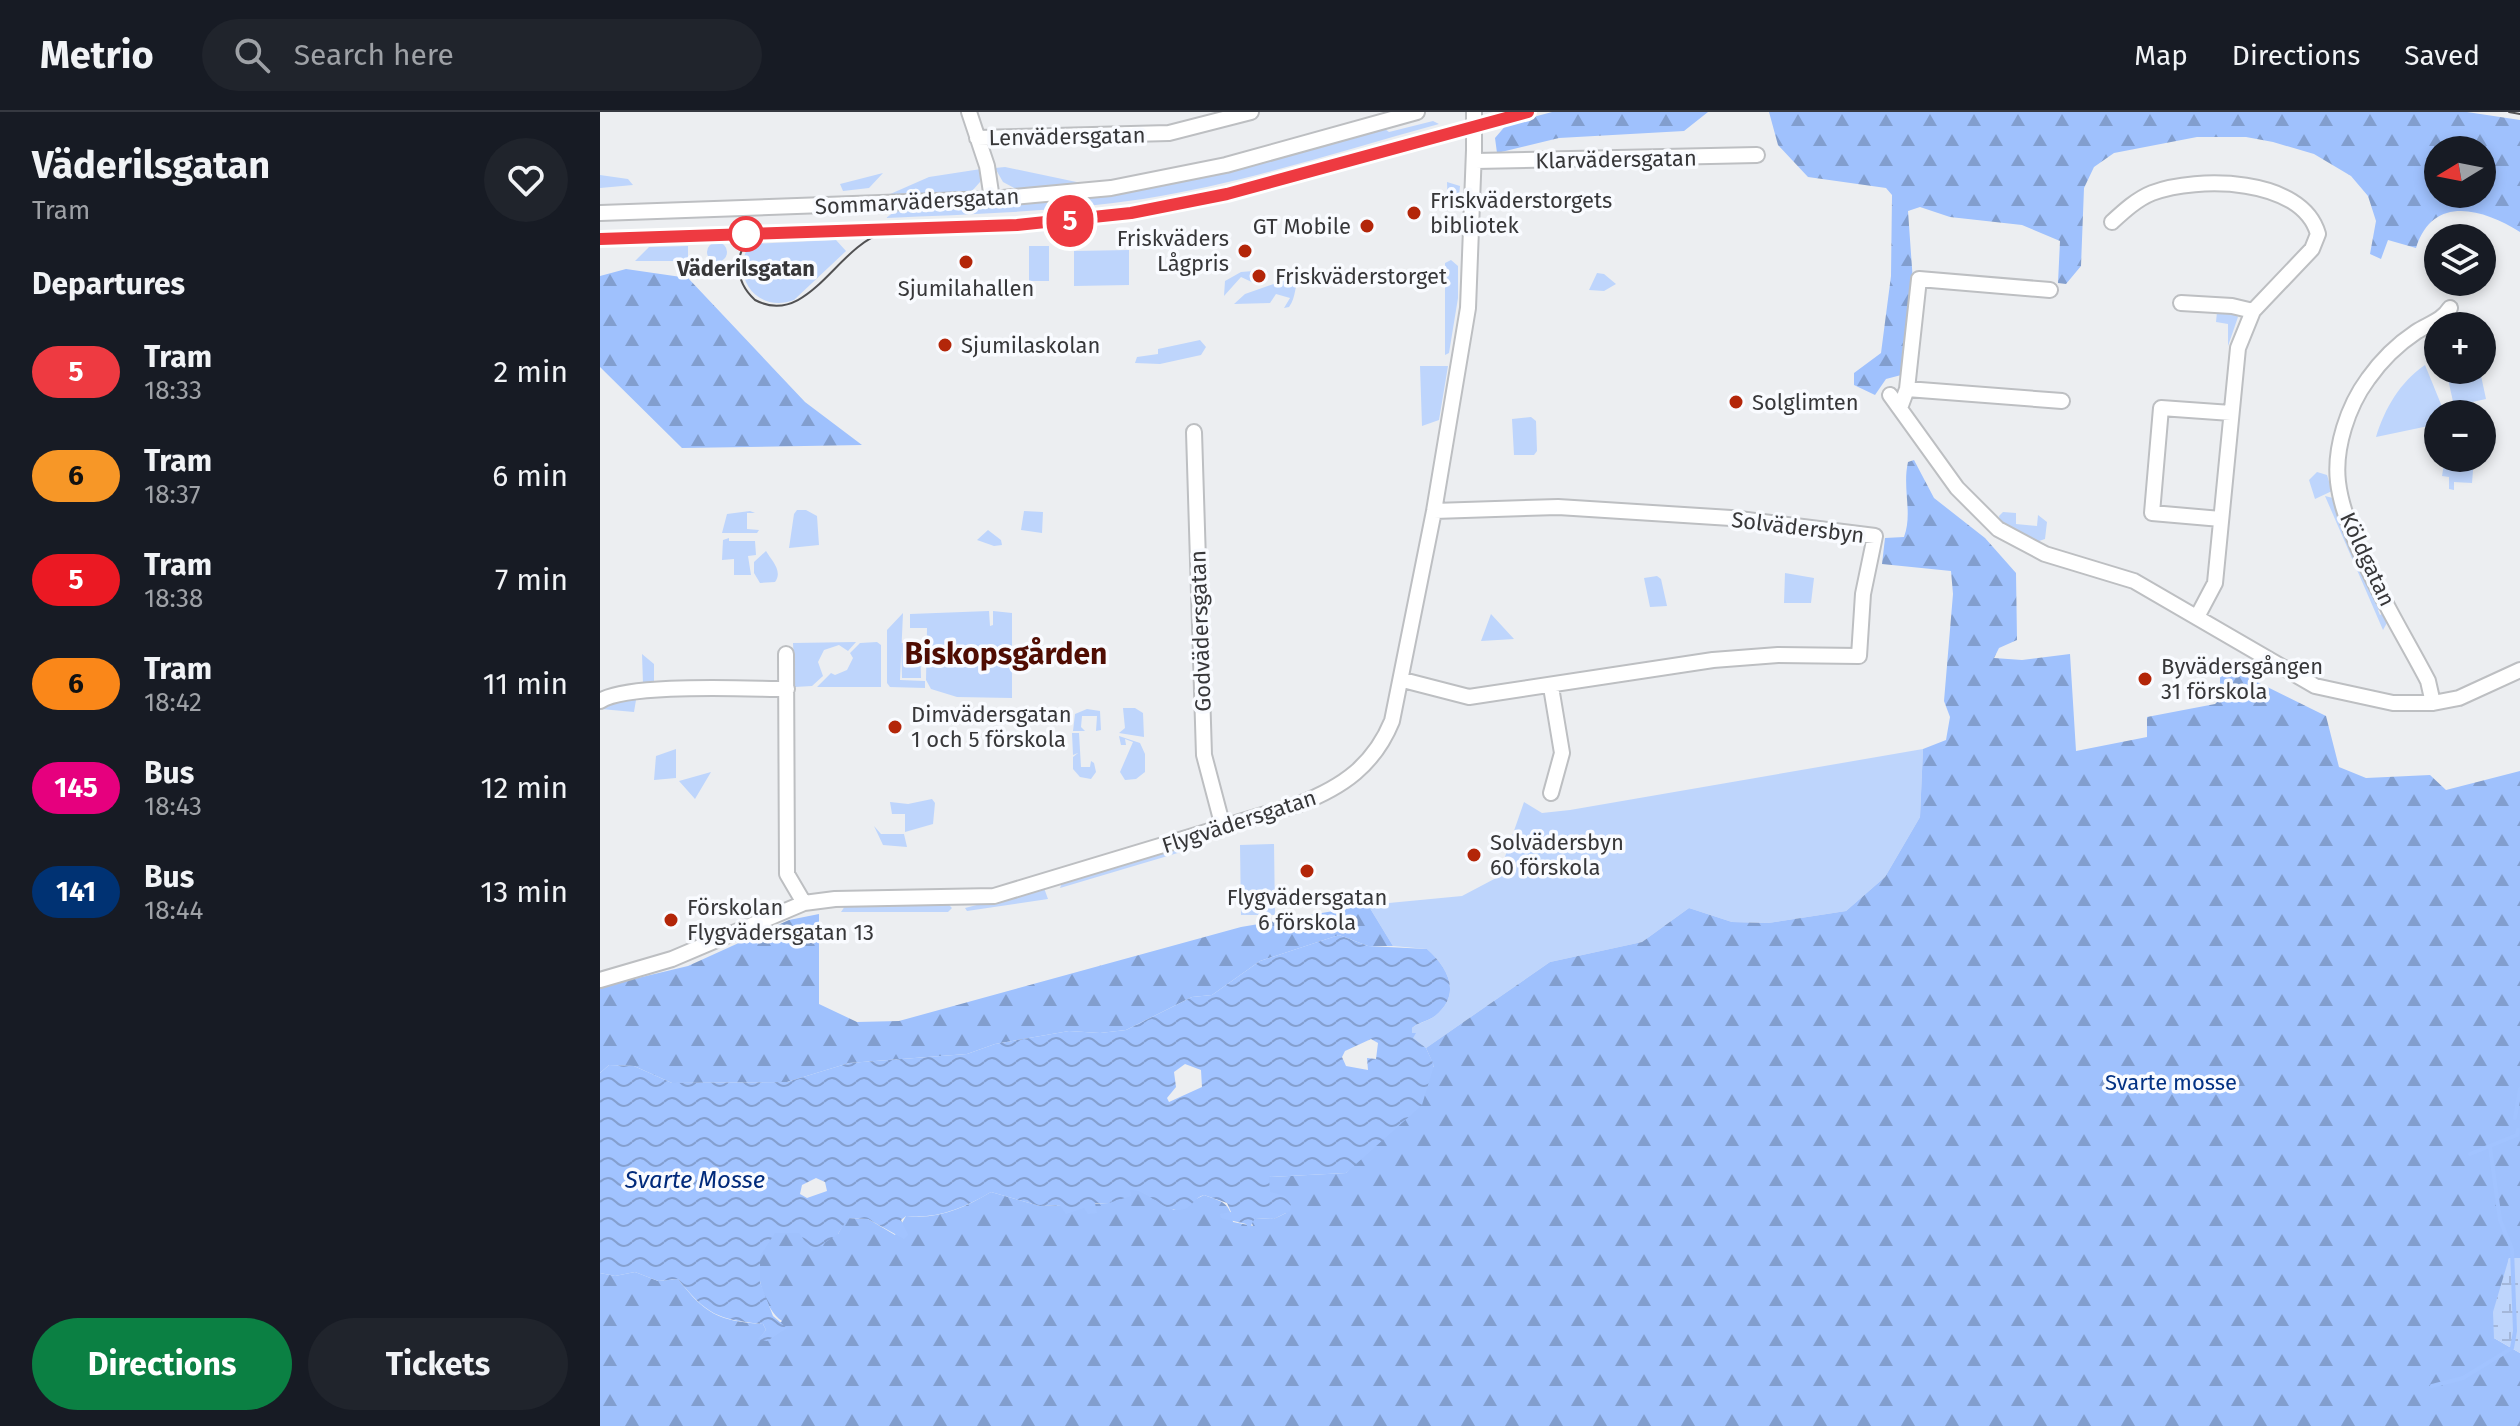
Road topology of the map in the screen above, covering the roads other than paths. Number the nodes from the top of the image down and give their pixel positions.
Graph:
1 (969, 112) edge
2 (1251, 112) edge
3 (1417, 112) edge
4 (1474, 112) edge
5 (977, 138) junction
6 (1757, 155) dead end
7 (1474, 156) junction
8 (992, 199) junction
9 (600, 213) edge
10 (2112, 222) dead end
11 (2050, 290) dead end
12 (2181, 303) dead end
13 (2450, 308) dead end
14 (2253, 311) junction
15 (1907, 389) junction
16 (1890, 395) dead end
17 (2062, 401) dead end
18 (1900, 408) junction
19 (2231, 413) junction
20 (1194, 432) dead end
21 (1434, 511) junction
22 (2221, 519) junction
23 (2197, 617) junction
24 (786, 654) dead end
25 (2520, 670) edge
26 (1403, 680) junction
27 (1551, 687) junction
28 (787, 689) junction
29 (600, 701) edge
30 (2433, 703) junction
31 (1551, 793) dead end
32 (1223, 827) junction
33 (804, 903) junction
34 (600, 980) edge

1 - 5 street
2 - 5 street, Lenvädersgatan
3 - 8 street, Sommarvädersgatan
4 - 7 street, Flygvädersgatan, bridge
5 - 8 street
6 - 7 street, Klarvädersgatan
7 - 21 street, Flygvädersgatan
8 - 9 street, Sommarvädersgatan
10 - 14 street
11 - 15 street
12 - 14 street
13 - 30 street, Köldgatan
14 - 19 street
15 - 17 street
15 - 18 street
16 - 18 street
18 - 23 street
19 - 22 street
19 - 22 street
20 - 32 street, Godvädersgatan
21 - 26 street, Flygvädersgatan
21 - 27 street, Solvädersbyn
22 - 23 street
23 - 30 street
24 - 28 street
25 - 30 street
26 - 27 street, Solvädersbyn
26 - 32 street, Flygvädersgatan
27 - 31 street
28 - 29 street
28 - 33 street
32 - 33 street, Flygvädersgatan
33 - 34 street, Flygvädersgatan

